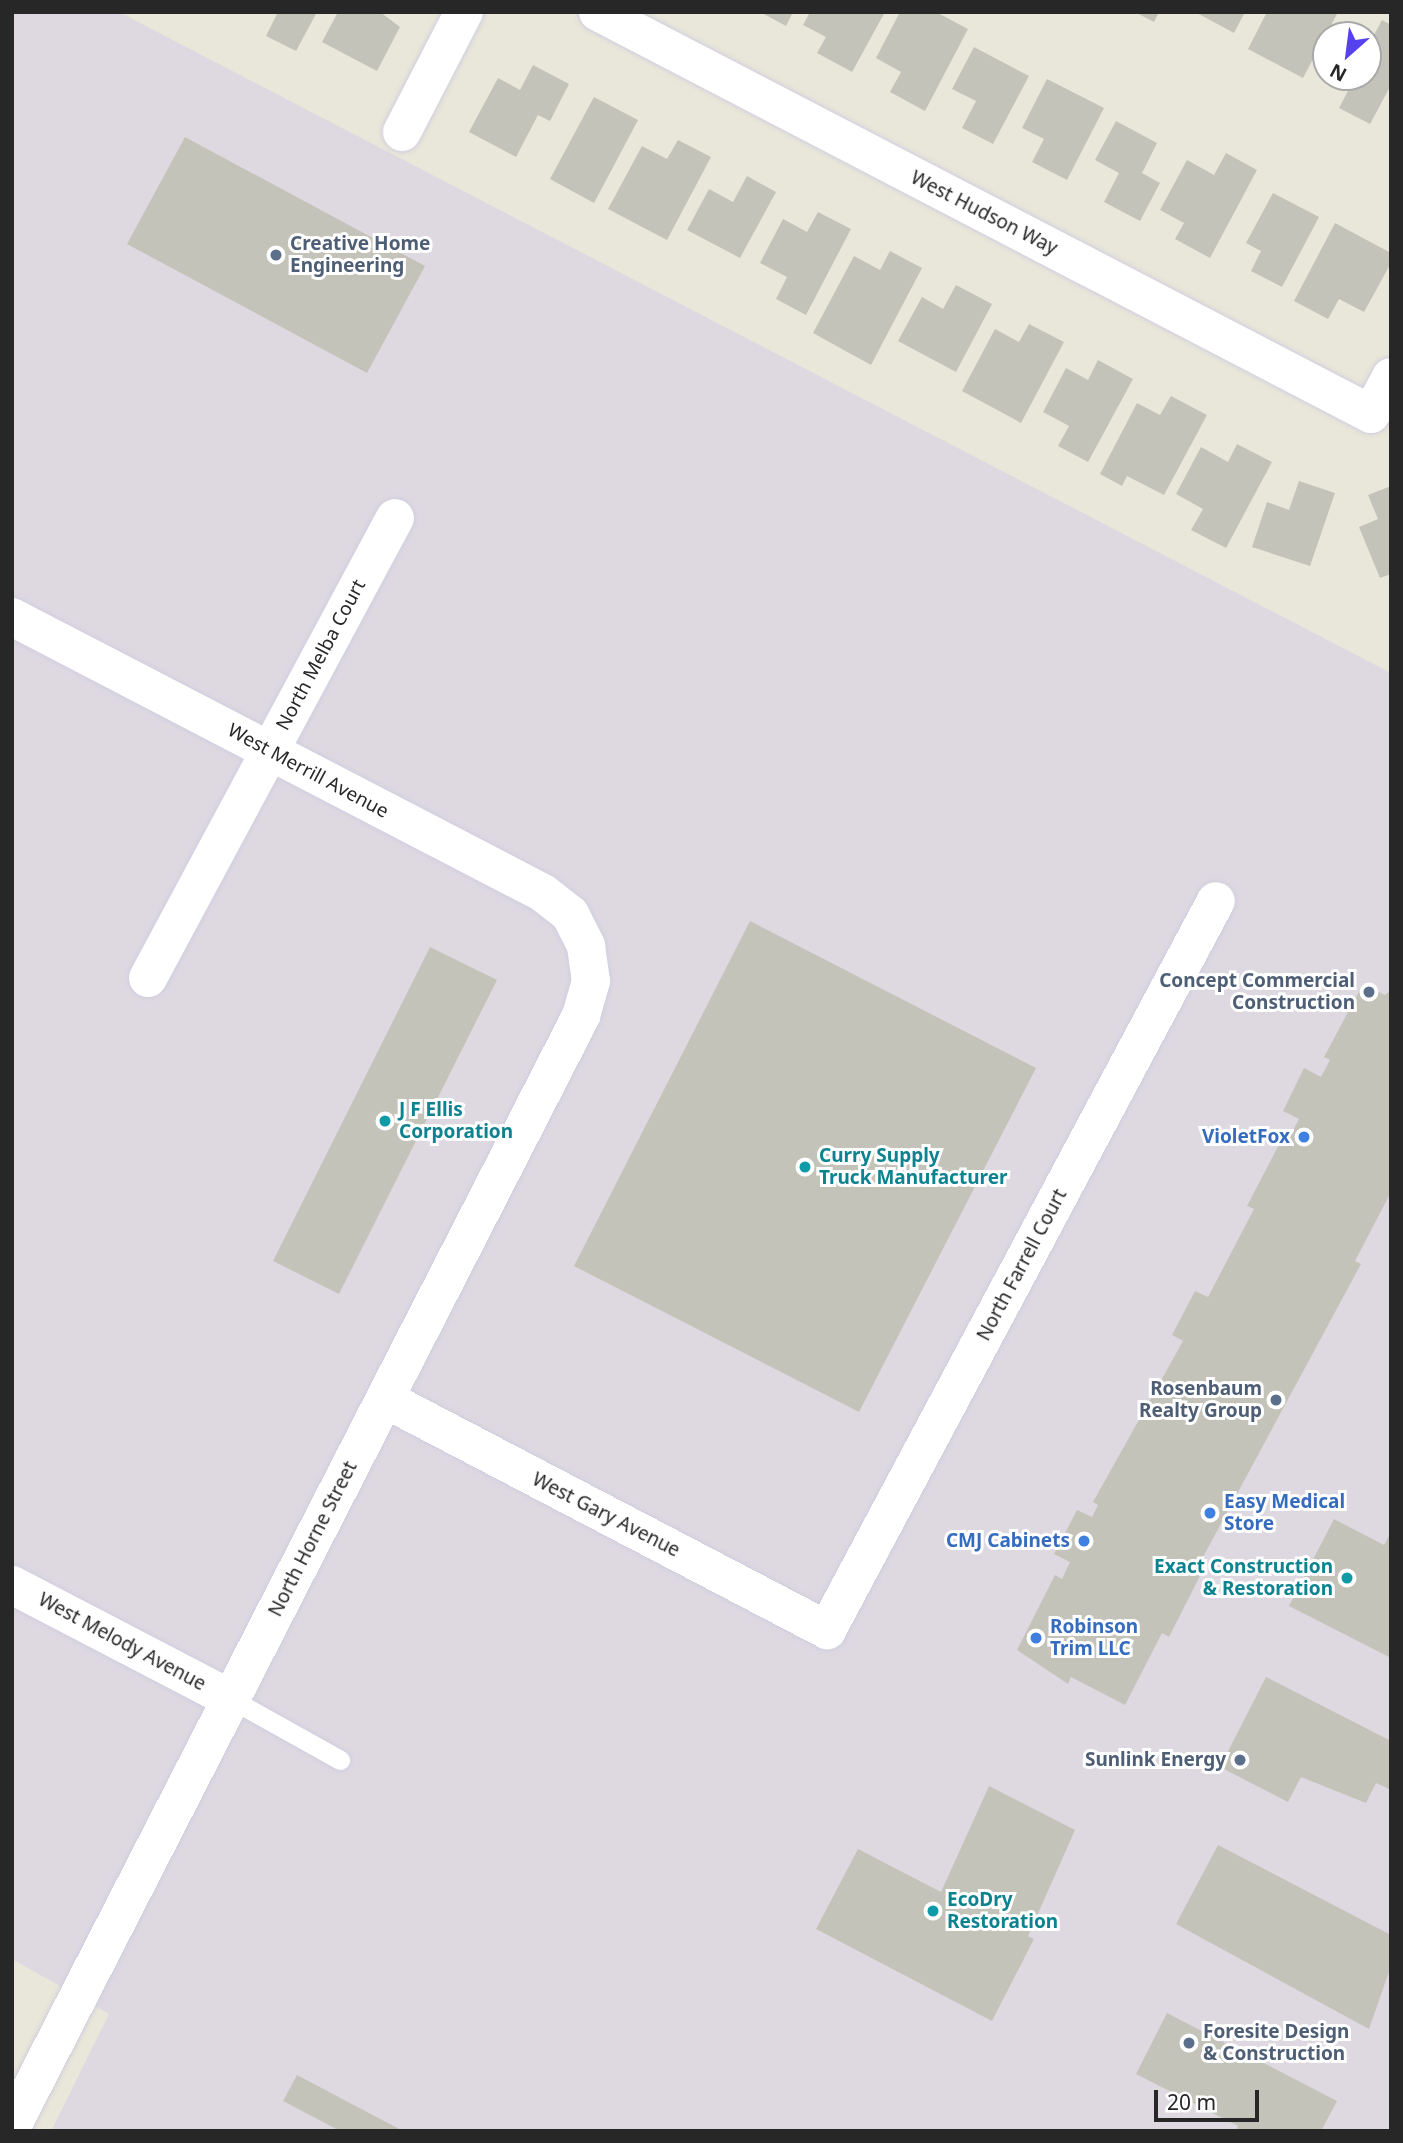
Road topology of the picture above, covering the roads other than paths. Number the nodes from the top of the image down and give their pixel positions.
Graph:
1 (464, 12) edge
2 (597, 12) edge
3 (402, 132) dead end
4 (1391, 376) edge
5 (395, 518) dead end
6 (12, 617) edge
7 (270, 751) junction
8 (1216, 901) dead end
9 (586, 946) joint
10 (148, 978) dead end
11 (385, 1399) junction
12 (12, 1585) edge
13 (827, 1630) joint
14 (231, 1699) junction
15 (340, 1760) dead end
16 (12, 2126) edge

1 - 3 street
2 - 4 street, West Hudson Way
5 - 7 street, North Melba Court
6 - 7 street, West Merrill Avenue
7 - 9 street, West Merrill Avenue
7 - 10 street, North Melba Court
8 - 13 street, North Farrell Court
9 - 11 street, North Horne Street
11 - 13 street, West Gary Avenue
11 - 14 street, North Horne Street
12 - 14 street, West Melody Avenue
14 - 15 lane
14 - 16 street, North Horne Street

